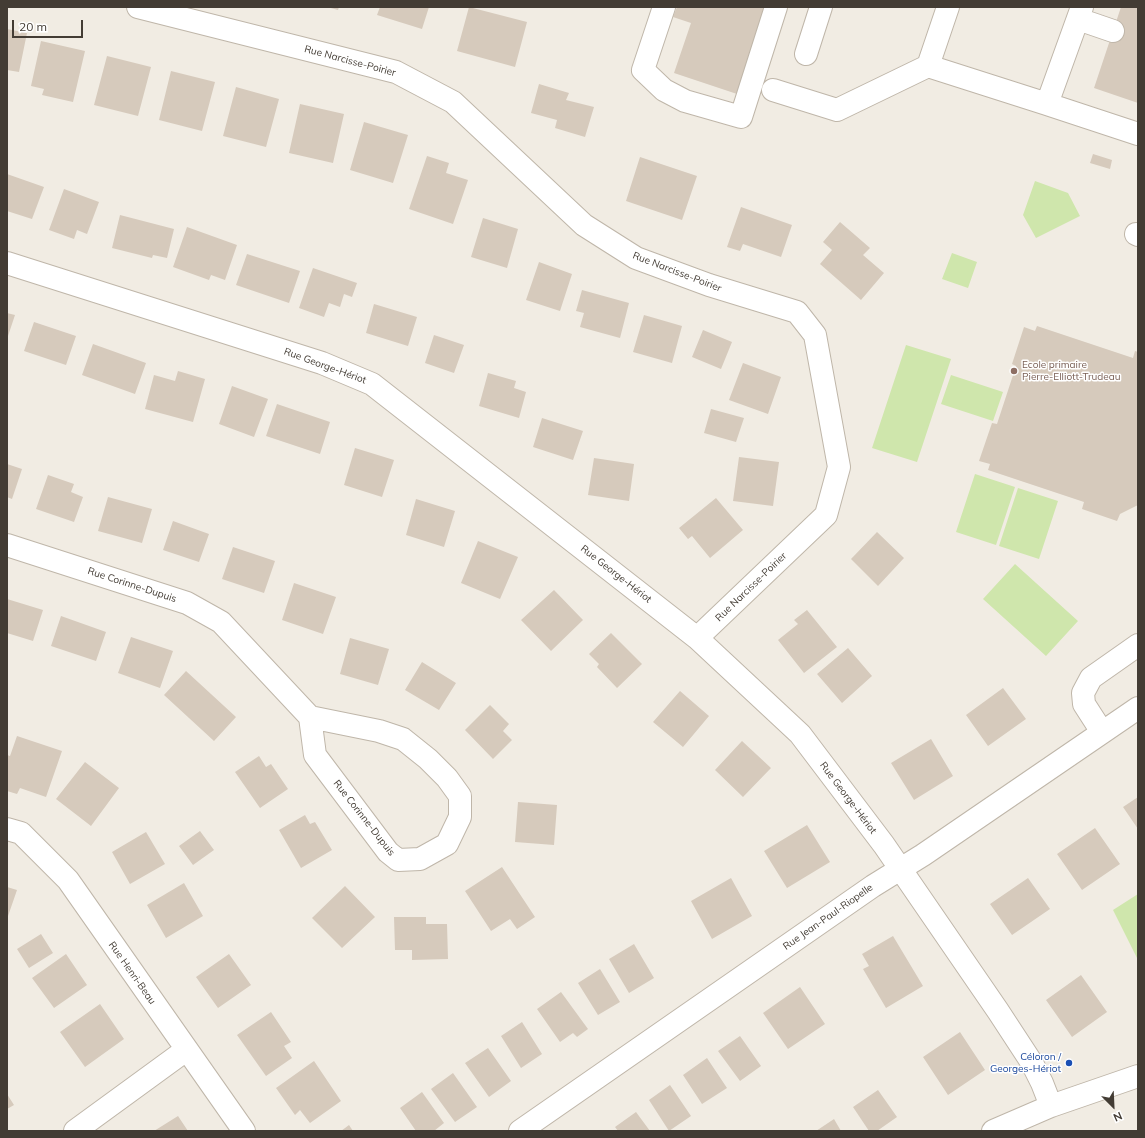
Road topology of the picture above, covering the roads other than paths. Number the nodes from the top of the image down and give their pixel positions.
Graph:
1 (138, 7) edge
2 (664, 7) edge
3 (776, 7) edge
4 (821, 7) edge
5 (948, 7) edge
6 (1080, 13) edge
7 (1113, 31) dead end
8 (806, 54) dead end
9 (928, 66) junction
10 (773, 90) dead end
11 (1047, 104) junction
12 (1138, 134) edge
13 (7, 263) edge
14 (7, 545) edge
15 (697, 638) junction
16 (1138, 645) edge
17 (1138, 708) edge
18 (310, 717) junction
19 (1102, 732) junction
20 (7, 829) edge
21 (901, 869) junction
22 (186, 1050) junction
23 (1138, 1076) edge
24 (1051, 1106) junction
25 (75, 1131) edge
26 (244, 1131) edge
27 (520, 1131) edge
28 (993, 1131) edge

1 - 15 street, Rue Narcisse-Poirier
2 - 3 street
4 - 8 street
5 - 9 street
6 - 7 street
6 - 11 street
9 - 10 street
9 - 11 street
11 - 12 street
13 - 15 street, Rue George-Hériot
14 - 18 street, Rue Corinne-Dupuis
15 - 21 street, Rue George-Hériot
16 - 19 street
17 - 19 street, Rue Jean-Paul-Riopelle
18 - 18 street, Rue Corinne-Dupuis
19 - 21 street, Rue Jean-Paul-Riopelle
20 - 22 street, Rue Henri-Beau
21 - 24 street, Rue George-Hériot
21 - 27 street, Rue Jean-Paul-Riopelle
22 - 25 street
22 - 26 street, Rue Henri-Beau
23 - 24 street
24 - 28 street

